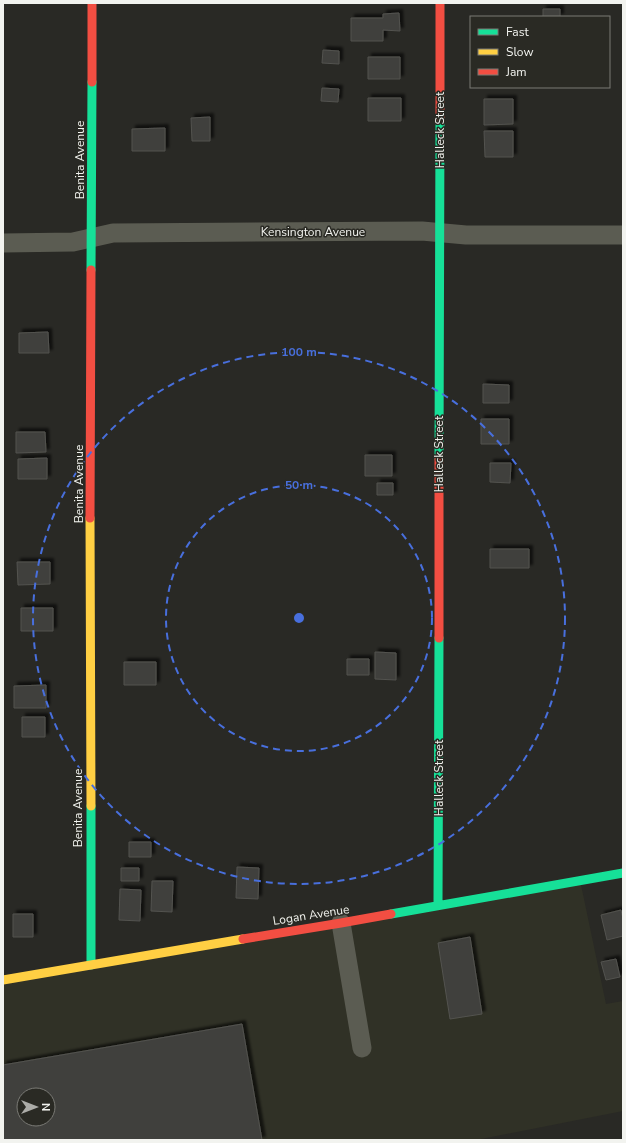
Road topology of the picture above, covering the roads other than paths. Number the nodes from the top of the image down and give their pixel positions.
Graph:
1 (92, 3) edge
2 (440, 3) edge
3 (440, 233) junction
4 (623, 235) edge
5 (92, 238) junction
6 (3, 243) edge
7 (623, 873) edge
8 (438, 905) junction
9 (341, 923) junction
10 (91, 965) junction
11 (3, 980) edge
12 (362, 1048) dead end

1 - 5 street, Benita Avenue
2 - 3 street, Halleck Street
3 - 4 street, Kensington Avenue
3 - 5 street, Kensington Avenue
3 - 8 street, Halleck Street
5 - 6 street, Kensington Avenue
5 - 10 street, Benita Avenue
7 - 8 street, Logan Avenue
8 - 9 street, Logan Avenue
9 - 10 street, Logan Avenue
9 - 12 street
10 - 11 street, Logan Avenue

